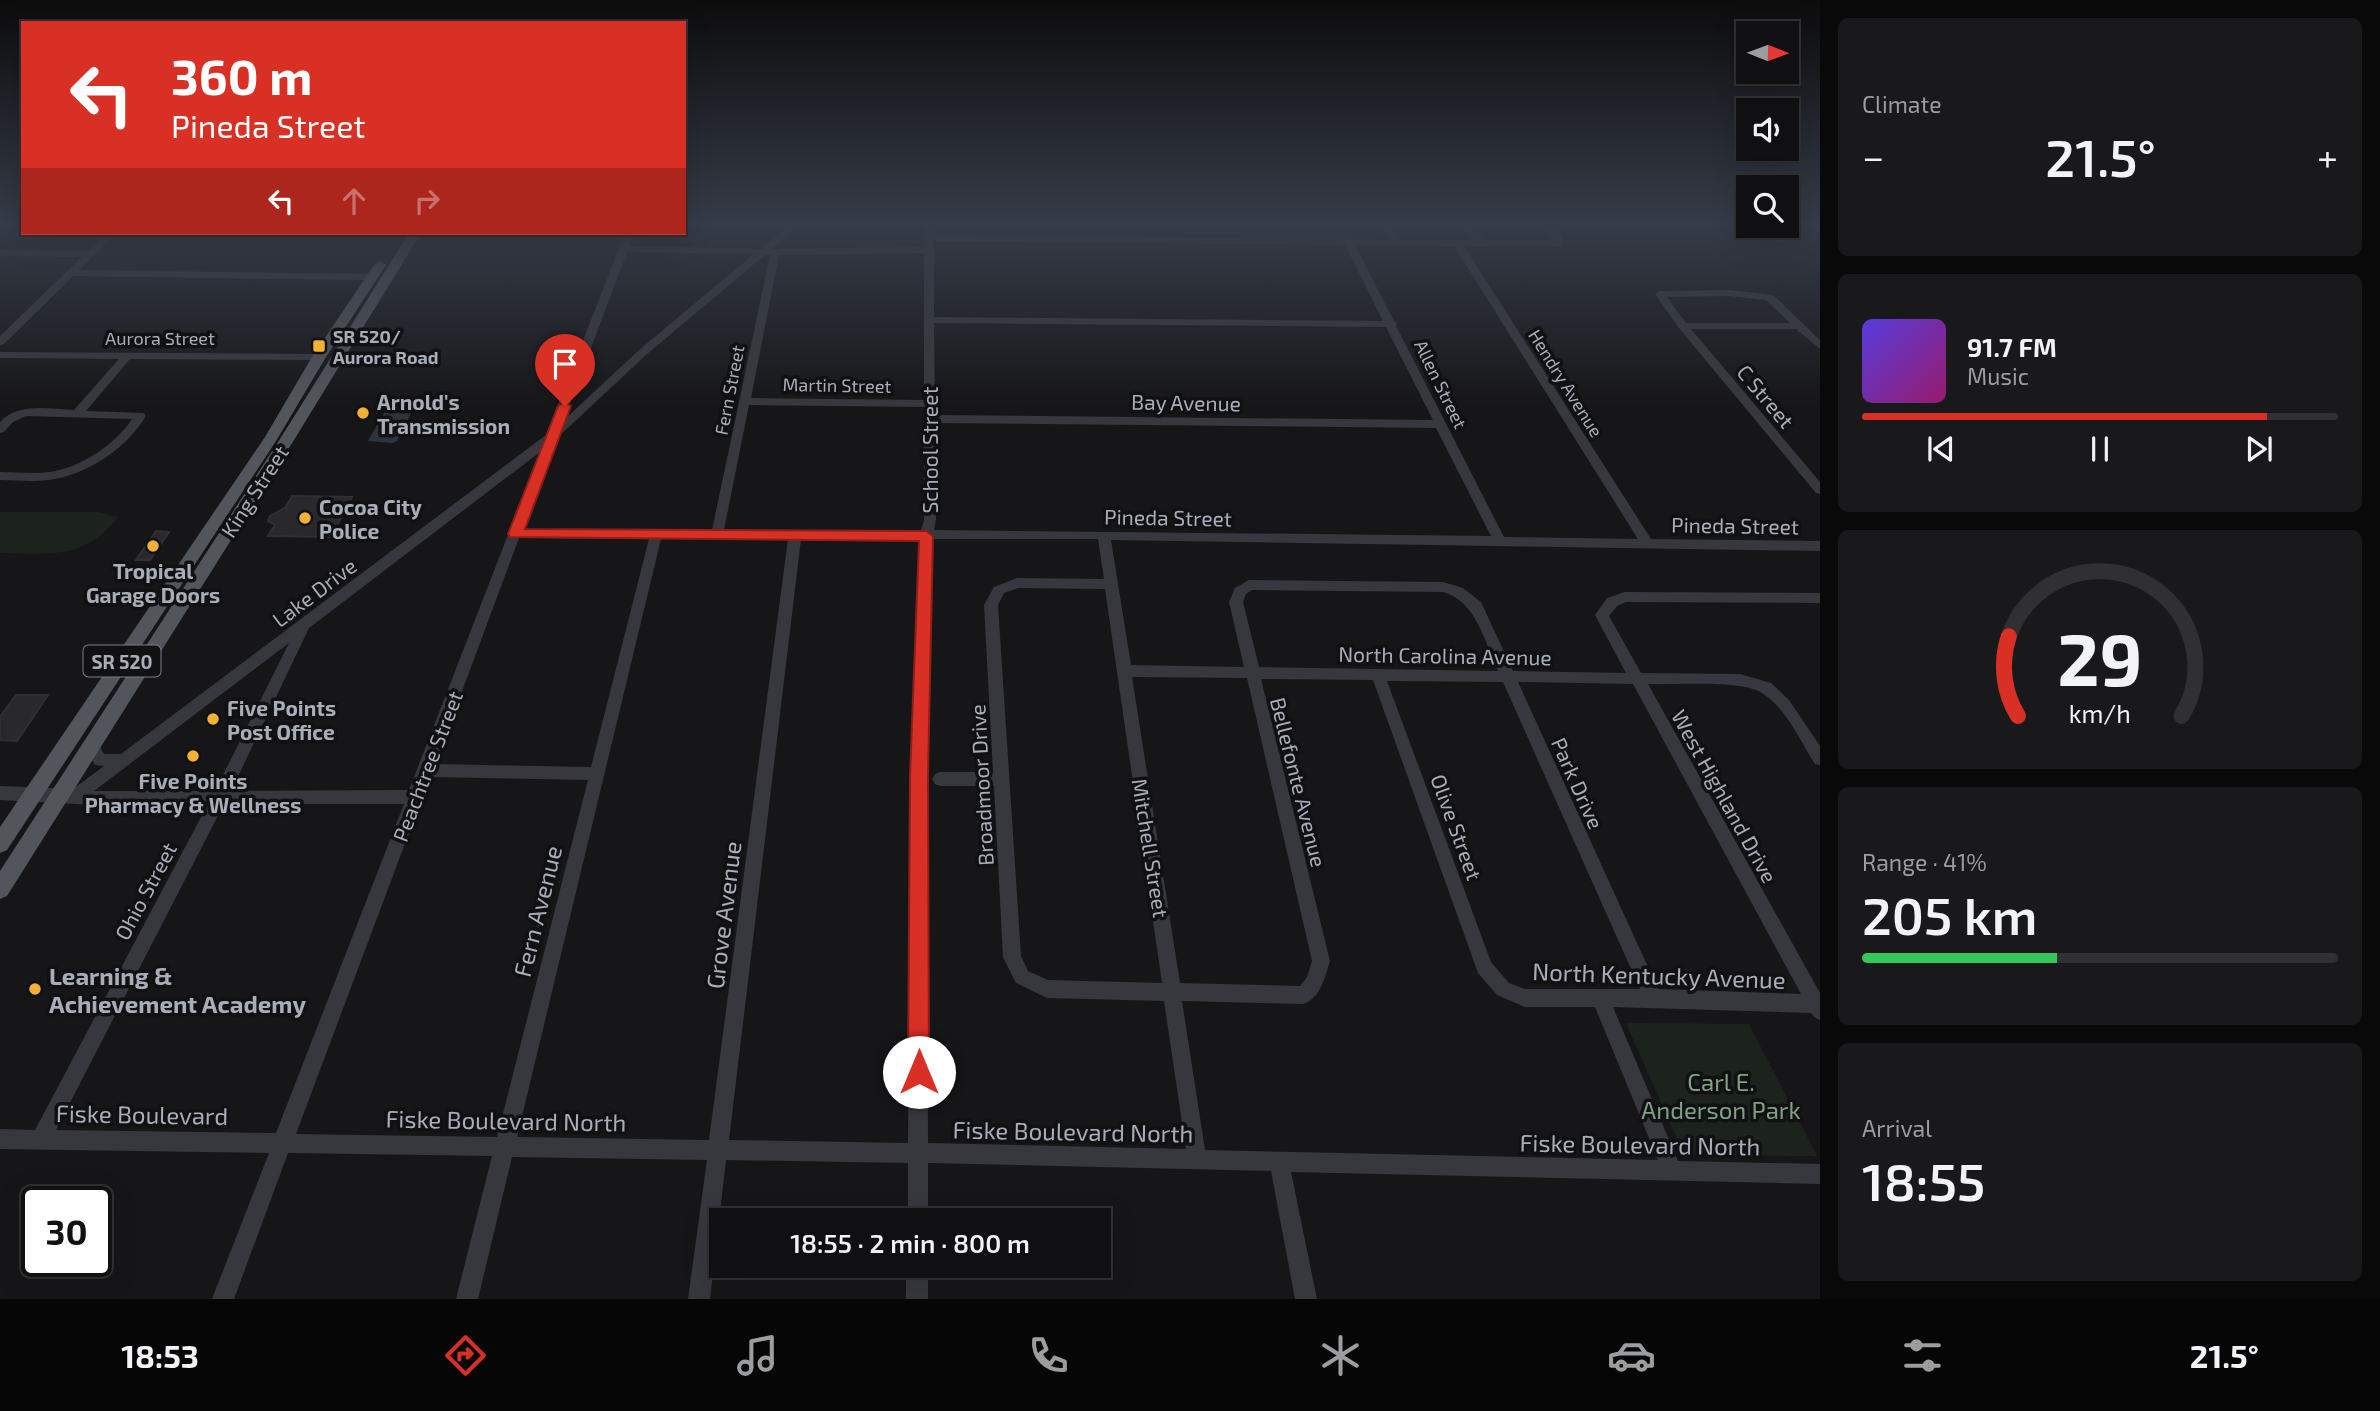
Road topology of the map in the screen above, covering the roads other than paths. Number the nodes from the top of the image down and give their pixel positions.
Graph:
1 (58, 286) edge
2 (372, 286) edge
3 (373, 286) edge
4 (609, 286) edge
5 (728, 286) edge
6 (762, 286) edge
7 (929, 286) edge
8 (1372, 286) edge
9 (1484, 286) edge
10 (929, 320) junction
11 (1392, 324) junction
12 (1683, 326) junction
13 (1801, 326) junction
14 (0, 342) edge
15 (1820, 346) edge
16 (0, 355) edge
17 (127, 356) junction
18 (319, 357) junction
19 (310, 399) junction
20 (745, 401) junction
21 (565, 406) junction
22 (582, 409) junction
23 (930, 411) junction
24 (78, 413) junction
25 (284, 416) junction
26 (1441, 424) junction
27 (0, 429) edge
28 (554, 436) junction
29 (269, 468) junction
30 (507, 472) junction
31 (539, 473) junction
32 (0, 475) edge
33 (1820, 490) edge
34 (516, 534) junction
35 (656, 535) junction
36 (717, 535) junction
37 (1104, 535) junction
38 (795, 536) junction
39 (926, 536) junction
40 (1500, 542) junction
41 (1647, 543) junction
42 (1820, 545) edge
43 (1111, 584) junction
44 (1458, 591) joint
45 (1820, 598) edge
46 (304, 626) junction
47 (1124, 671) junction
48 (1251, 674) junction
49 (1378, 676) junction
50 (1507, 676) junction
51 (1637, 680) junction
52 (92, 745) junction
53 (1820, 759) edge
54 (124, 760) junction
55 (425, 770) junction
56 (596, 774) junction
57 (940, 779) dead end
58 (1002, 779) junction
59 (0, 793) edge
60 (33, 794) junction
61 (69, 795) junction
62 (221, 795) junction
63 (140, 797) junction
64 (416, 797) junction
65 (0, 844) edge
66 (0, 889) edge
67 (1503, 989) joint
68 (1173, 994) junction
69 (1653, 998) junction
70 (1600, 999) junction
71 (1818, 1008) edge
72 (41, 1138) junction
73 (0, 1139) edge
74 (284, 1144) junction
75 (504, 1146) junction
76 (718, 1150) junction
77 (919, 1153) junction
78 (1197, 1160) junction
79 (1279, 1162) junction
80 (1672, 1171) junction
81 (1820, 1174) edge
82 (918, 1208) edge
83 (917, 1278) edge
84 (223, 1299) edge
85 (467, 1299) edge
86 (699, 1299) edge
87 (917, 1299) edge
88 (1306, 1299) edge

1 - 14 street
2 - 18 main road, King Street / SR 520
3 - 19 main road, King Street / SR 520
4 - 21 street, Peachtree Street
5 - 22 street, Lake Drive
6 - 20 street, Fern Street
7 - 10 street, School Street
8 - 11 street, Allen Street
9 - 41 street, Hendry Avenue
10 - 11 street
10 - 23 street, School Street
11 - 26 street, Allen Street
12 - 13 street
12 - 13 street, C Street
12 - 33 street, C Street
13 - 15 street
16 - 17 street, Aurora Street
17 - 18 street, Aurora Street
17 - 24 street
18 - 19 main road
18 - 25 main road, King Street / SR 520
19 - 29 main road, King Street / SR 520
20 - 23 street, Martin Street
20 - 36 street, Fern Street
21 - 22 street
21 - 28 street, Peachtree Street
22 - 28 street, Lake Drive
23 - 26 street, Bay Avenue
23 - 39 street, School Street
24 - 27 street
24 - 32 street
25 - 29 main road
25 - 60 main road, King Street / SR 520
26 - 40 street, Allen Street
28 - 30 street, Lake Drive
28 - 31 street, Peachtree Street
29 - 52 main road, King Street / SR 520
30 - 31 street
30 - 46 street, Lake Drive
31 - 34 street, Peachtree Street
34 - 35 street, Pineda Street
34 - 55 street, Peachtree Street
35 - 36 street, Pineda Street
35 - 56 street, Fern Avenue
36 - 38 street, Pineda Street
37 - 39 street, Pineda Street
37 - 40 street, Pineda Street
37 - 43 street, Mitchell Street
38 - 39 street, Pineda Street
38 - 76 street, Grove Avenue
39 - 77 street, School Street
40 - 41 street, Pineda Street
41 - 42 street, Pineda Street
43 - 47 street, Mitchell Street
43 - 58 street, Broadmoor Drive
44 - 48 street, Bellefonte Avenue
44 - 50 street, Park Drive
45 - 51 street, West Highland Drive
46 - 54 street, Lake Drive
46 - 62 street, Ohio Street
47 - 48 street, North Carolina Avenue
47 - 68 street, Mitchell Street
48 - 49 street, North Carolina Avenue
48 - 68 street, Bellefonte Avenue
49 - 50 street, North Carolina Avenue
49 - 67 street, Olive Street
50 - 51 street, North Carolina Avenue
50 - 69 street, Park Drive
51 - 53 street, North Carolina Avenue
51 - 71 street, West Highland Drive
52 - 54 street
52 - 61 main road, King Street / SR 520
54 - 61 street, Lake Drive
54 - 63 street
55 - 56 street
55 - 64 street, Peachtree Street
56 - 75 street, Fern Avenue
57 - 58 street
58 - 68 street, Broadmoor Drive
59 - 60 street
60 - 61 street
60 - 65 main road, King Street / SR 520
61 - 63 street
61 - 66 main road, King Street / SR 520
62 - 63 street
62 - 64 street
62 - 72 street, Ohio Street
64 - 74 street, Peachtree Street
67 - 70 street, North Kentucky Avenue
68 - 78 street, Mitchell Street
69 - 70 street, North Kentucky Avenue
69 - 71 street, North Kentucky Avenue
70 - 80 street
72 - 73 street, Fiske Boulevard
72 - 74 street, Fiske Boulevard
74 - 75 street, Fiske Boulevard North
74 - 84 street, Peachtree Street
75 - 76 street, Fiske Boulevard North
75 - 85 street, Fern Avenue
76 - 77 street, Fiske Boulevard North
76 - 86 street, Grove Avenue
77 - 78 street, Fiske Boulevard North
77 - 82 street, School Street
78 - 79 street, Fiske Boulevard North
79 - 80 street, Fiske Boulevard North
79 - 88 street
80 - 81 street, Fiske Boulevard North
83 - 87 street

